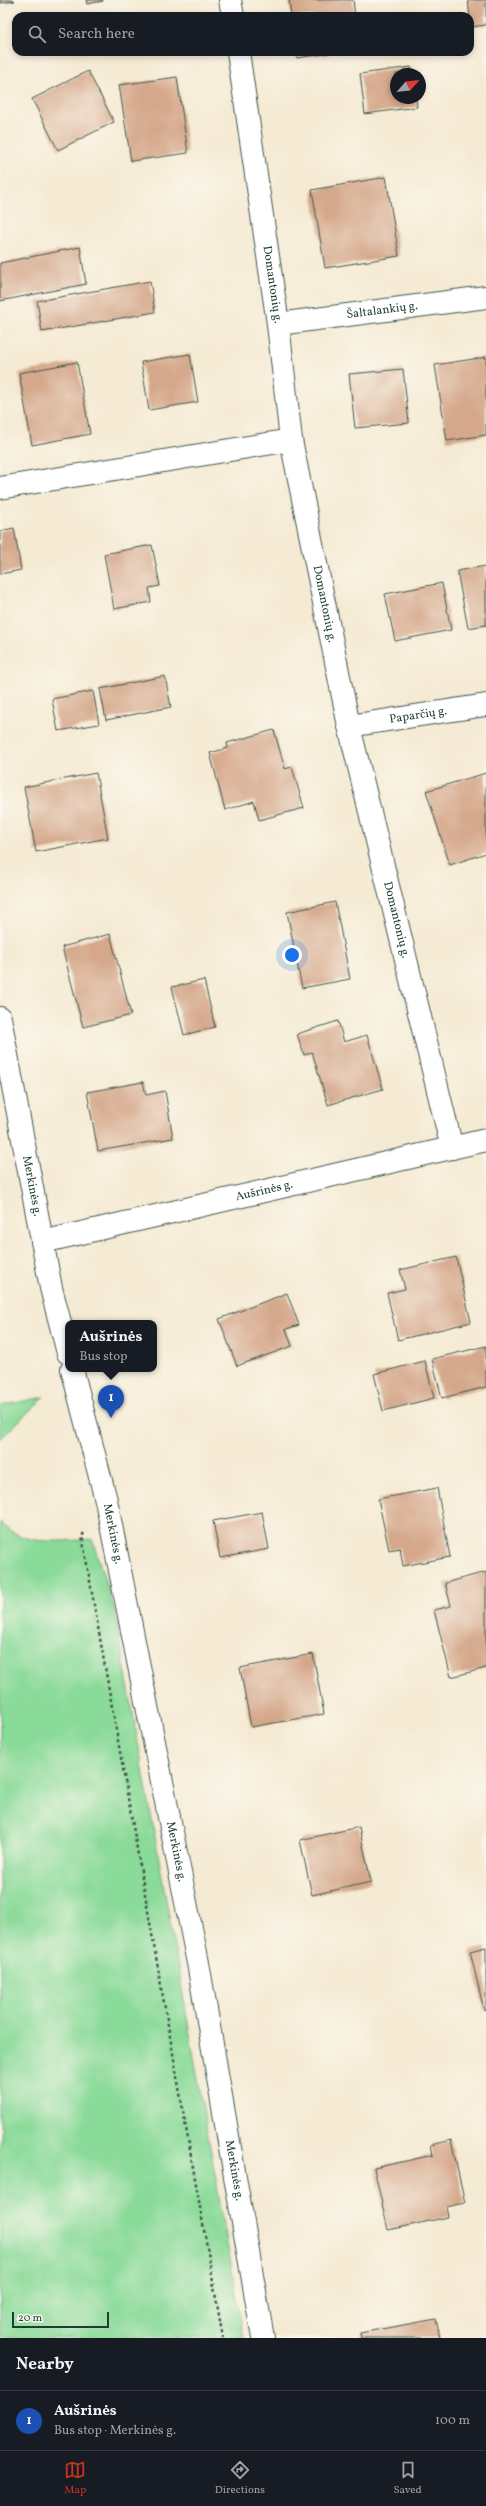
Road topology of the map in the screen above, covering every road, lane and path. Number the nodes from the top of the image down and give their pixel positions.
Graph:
1 (230, 0) edge
2 (232, 12) edge
3 (239, 56) edge
4 (486, 297) edge
5 (278, 324) junction
6 (291, 440) junction
7 (0, 488) edge
8 (486, 705) edge
9 (350, 726) junction
10 (0, 1018) edge
11 (486, 1140) edge
12 (452, 1148) junction
13 (42, 1242) junction
14 (65, 1342) edge
15 (73, 1372) edge
16 (106, 1500) junction
17 (223, 2338) edge
18 (263, 2338) edge

1 - 2 street
3 - 5 street, Domantonių g.
4 - 5 street, Šaltalankių g.
5 - 6 street, Domantonių g.
6 - 7 street
6 - 9 street, Domantonių g.
8 - 9 street, Paparčių g.
9 - 12 street, Domantonių g.
10 - 13 street, Merkinės g.
11 - 12 street, Aušrinės g.
12 - 13 street, Aušrinės g.
13 - 14 street, Merkinės g.
15 - 16 street, Merkinės g.
16 - 17 path
16 - 18 street, Merkinės g.

